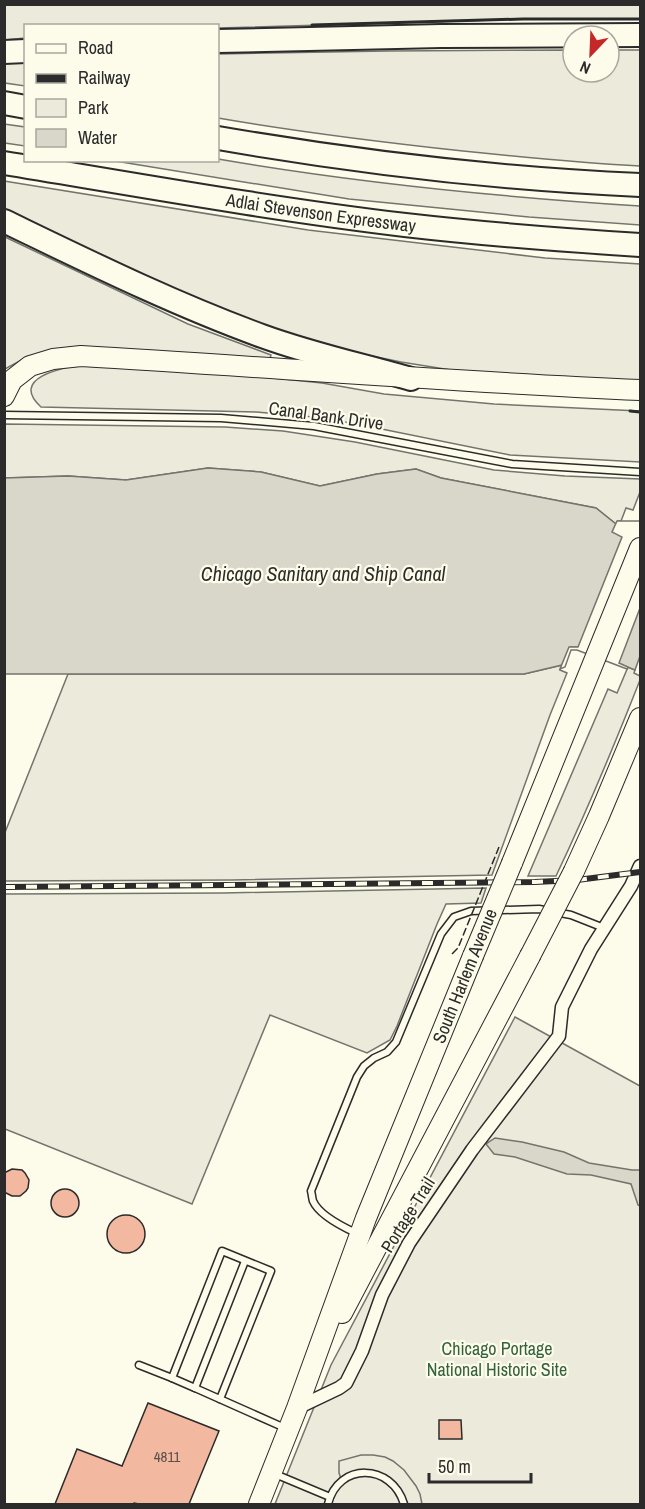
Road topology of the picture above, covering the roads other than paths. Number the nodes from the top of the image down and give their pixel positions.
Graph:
1 (640, 34) edge
2 (219, 41) edge
3 (24, 51) edge
4 (4, 52) edge
5 (4, 104) edge
6 (24, 107) edge
7 (219, 138) edge
8 (4, 163) edge
9 (640, 185) edge
10 (4, 221) edge
11 (640, 245) edge
12 (411, 379) junction
13 (640, 390) edge
14 (4, 396) edge
15 (4, 415) edge
16 (640, 472) edge
17 (640, 548) edge
18 (640, 718) edge
19 (640, 866) edge
20 (637, 880) edge
21 (604, 929) junction
22 (359, 1235) junction
23 (245, 1261) junction
24 (140, 1365) dead end
25 (172, 1378) junction
26 (195, 1388) junction
27 (220, 1399) junction
28 (297, 1408) junction
29 (289, 1430) junction
30 (272, 1473) junction
31 (330, 1497) junction
32 (259, 1504) edge
33 (328, 1504) edge
34 (404, 1504) edge

1 - 2 highway
3 - 4 highway
5 - 6 highway
7 - 9 highway
8 - 11 highway, Adlai Stevenson Expressway
10 - 12 highway
12 - 13 main road
12 - 14 main road
15 - 16 lane, Canal Bank Drive
17 - 22 main road, South Harlem Avenue, bridge
18 - 28 main road, South Harlem Avenue, bridge
19 - 20 street
20 - 21 street
21 - 22 lane
21 - 28 street, Portage Trail
22 - 28 main road, South Harlem Avenue
23 - 25 lane
23 - 26 lane
23 - 27 lane
24 - 25 lane
25 - 26 lane
26 - 27 lane
27 - 29 lane
28 - 29 main road, South Harlem Avenue
29 - 30 main road, South Harlem Avenue
30 - 31 lane
30 - 32 main road, South Harlem Avenue
31 - 33 lane
31 - 34 lane

